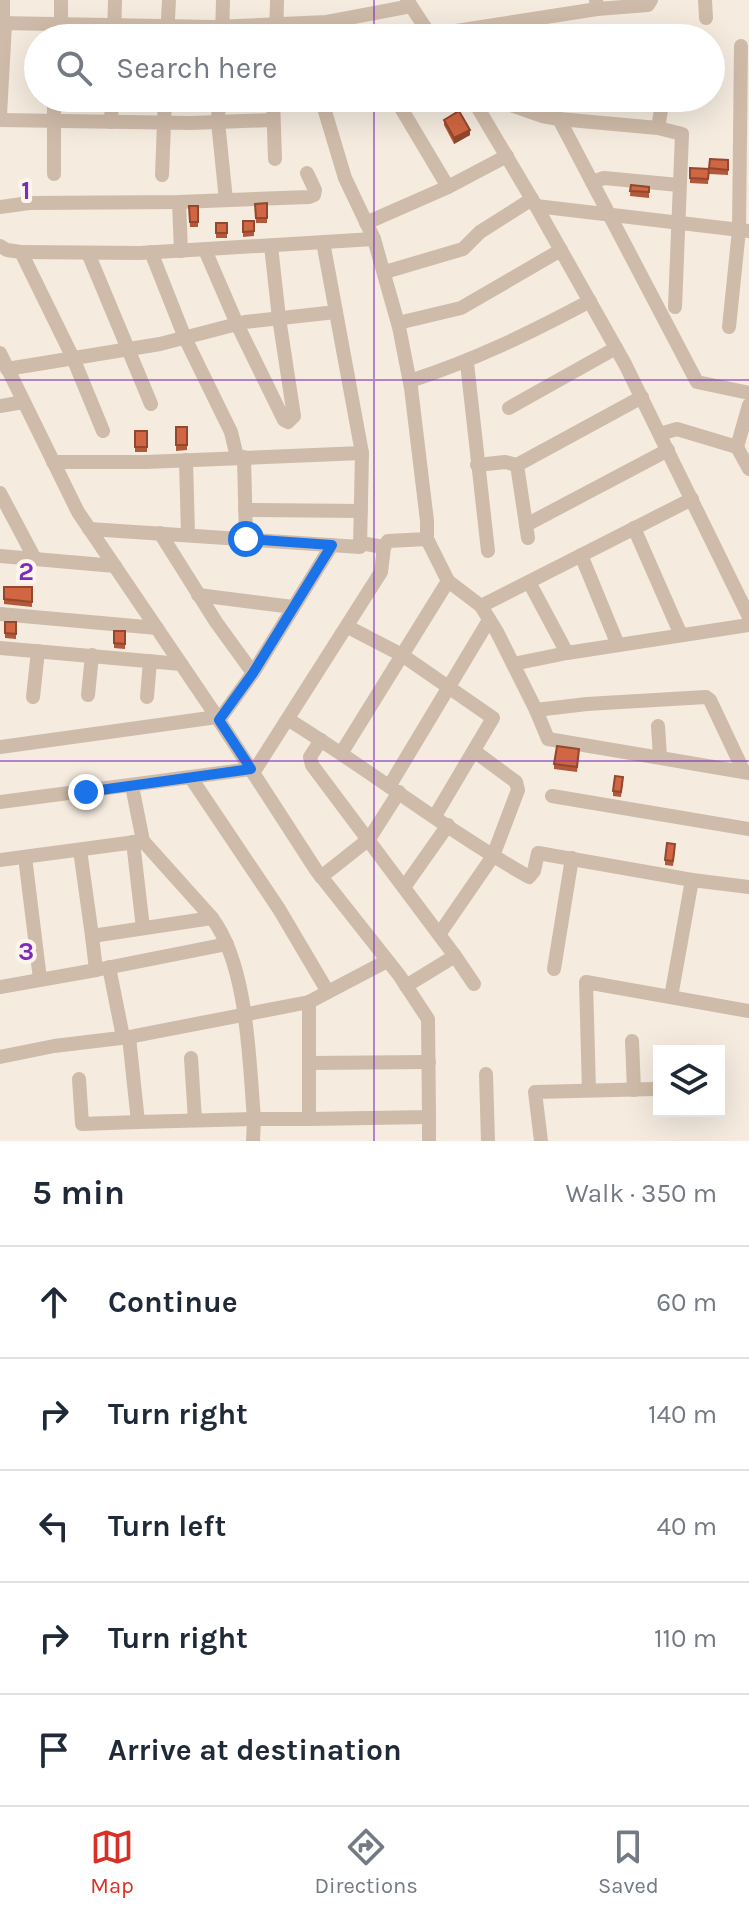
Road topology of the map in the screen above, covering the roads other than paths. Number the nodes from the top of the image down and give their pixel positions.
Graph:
1 (3, 0) edge
2 (61, 0) edge
3 (115, 0) edge
4 (169, 0) edge
5 (223, 0) edge
6 (277, 0) edge
7 (651, 0) edge
8 (705, 0) edge
9 (409, 3) edge
10 (596, 4) edge
11 (706, 18) dead end
12 (332, 21) joint
13 (510, 23) joint
14 (3, 24) edge
15 (58, 24) edge
16 (114, 24) edge
17 (168, 24) edge
18 (222, 24) edge
19 (276, 24) edge
20 (315, 24) edge
21 (423, 24) edge
22 (502, 24) edge
23 (24, 26) edge
24 (741, 46) dead end
25 (54, 112) edge
26 (111, 112) edge
27 (164, 112) edge
28 (218, 112) edge
29 (272, 112) edge
30 (325, 112) edge
31 (403, 112) edge
32 (480, 112) edge
33 (531, 112) edge
34 (554, 112) edge
35 (661, 112) edge
36 (0, 118) edge
37 (559, 119) junction
38 (272, 120) junction
39 (54, 122) junction
40 (111, 122) junction
41 (218, 122) junction
42 (164, 123) junction
43 (658, 128) junction
44 (507, 156) junction
45 (275, 159) dead end
46 (307, 173) dead end
47 (54, 174) dead end
48 (162, 175) dead end
49 (592, 182) junction
50 (679, 185) junction
51 (448, 187) junction
52 (226, 200) junction
53 (179, 202) junction
54 (534, 202) junction
55 (0, 207) edge
56 (609, 215) junction
57 (366, 223) junction
58 (679, 224) junction
59 (744, 230) edge
60 (374, 239) junction
61 (323, 242) junction
62 (0, 246) edge
63 (271, 246) junction
64 (205, 250) junction
65 (561, 250) junction
66 (181, 251) junction
67 (21, 252) junction
68 (151, 252) junction
69 (88, 253) junction
70 (385, 272) junction
71 (590, 301) junction
72 (675, 307) dead end
73 (336, 312) junction
74 (279, 318) junction
75 (398, 323) junction
76 (237, 324) junction
77 (729, 327) dead end
78 (185, 338) junction
79 (616, 348) junction
80 (128, 349) junction
81 (0, 353) edge
82 (73, 358) junction
83 (467, 363) junction
84 (7, 369) junction
85 (410, 381) junction
86 (749, 393) edge
87 (642, 397) junction
88 (23, 402) junction
89 (151, 404) dead end
90 (749, 405) edge
91 (0, 406) edge
92 (509, 408) dead end
93 (103, 431) dead end
94 (660, 434) junction
95 (743, 449) edge
96 (668, 450) junction
97 (362, 453) junction
98 (240, 457) junction
99 (186, 460) junction
100 (53, 462) junction
101 (477, 465) junction
102 (517, 465) junction
103 (749, 469) edge
104 (0, 493) edge
105 (692, 499) junction
106 (245, 510) junction
107 (361, 511) junction
108 (634, 528) junction
109 (89, 529) junction
110 (160, 533) junction
111 (188, 535) junction
112 (246, 539) junction
113 (427, 539) junction
114 (360, 543) junction
115 (332, 545) junction
116 (384, 547) junction
117 (488, 551) dead end
118 (581, 555) junction
119 (0, 556) edge
120 (35, 559) junction
121 (115, 566) junction
122 (448, 581) junction
123 (529, 582) junction
124 (198, 595) junction
125 (481, 606) junction
126 (293, 607) junction
127 (0, 614) edge
128 (749, 617) edge
129 (489, 620) junction
130 (749, 625) edge
131 (348, 627) junction
132 (157, 628) junction
133 (681, 635) junction
134 (618, 645) junction
135 (0, 648) edge
136 (38, 651) junction
137 (567, 653) junction
138 (92, 655) junction
139 (402, 655) junction
140 (150, 661) junction
141 (181, 664) junction
142 (513, 664) junction
143 (253, 673) junction
144 (450, 686) junction
145 (88, 695) dead end
146 (33, 697) dead end
147 (147, 697) dead end
148 (536, 710) junction
149 (218, 719) junction
150 (289, 720) junction
151 (658, 726) dead end
152 (321, 740) junction
153 (0, 747) edge
154 (474, 751) junction
155 (342, 752) junction
156 (660, 757) junction
157 (252, 771) junction
158 (746, 772) edge
159 (191, 778) junction
160 (132, 786) junction
161 (394, 789) junction
162 (552, 796) dead end
163 (0, 802) edge
164 (435, 816) junction
165 (448, 825) junction
166 (749, 829) edge
167 (369, 839) junction
168 (138, 842) junction
169 (80, 850) junction
170 (493, 856) junction
171 (25, 857) junction
172 (572, 858) junction
173 (0, 860) edge
174 (321, 877) junction
175 (692, 880) junction
176 (405, 886) junction
177 (749, 887) edge
178 (212, 918) junction
179 (143, 928) junction
180 (440, 933) junction
181 (92, 936) junction
182 (227, 944) junction
183 (455, 956) junction
184 (387, 961) junction
185 (103, 969) junction
186 (554, 969) dead end
187 (40, 979) junction
188 (474, 984) dead end
189 (406, 986) junction
190 (0, 987) edge
191 (328, 992) junction
192 (671, 997) junction
193 (309, 1002) junction
194 (749, 1011) edge
195 (245, 1013) junction
196 (126, 1037) junction
197 (632, 1041) dead end
198 (0, 1057) edge
199 (191, 1058) dead end
200 (429, 1062) junction
201 (309, 1063) junction
202 (486, 1074) dead end
203 (79, 1079) dead end
204 (653, 1089) edge
205 (589, 1090) junction
206 (634, 1090) junction
207 (429, 1117) junction
208 (254, 1119) junction
209 (309, 1119) junction
210 (195, 1120) junction
211 (138, 1122) junction
212 (82, 1124) junction
213 (80, 1141) edge
214 (253, 1141) edge
215 (429, 1141) edge
216 (488, 1141) edge
217 (541, 1141) edge

1 - 14 street
2 - 15 street
3 - 16 street
4 - 17 street
5 - 18 street
6 - 19 street
7 - 10 street
8 - 11 street
9 - 12 street
9 - 21 street
10 - 13 street
12 - 20 street
13 - 22 street
14 - 23 street
14 - 36 street
24 - 59 street
25 - 39 street
26 - 40 street
27 - 42 street
28 - 41 street
29 - 38 street
30 - 57 street
31 - 51 street
32 - 44 street
33 - 37 street
34 - 37 street
35 - 43 street
36 - 39 street
37 - 43 street
37 - 49 street
38 - 41 street
38 - 45 street
39 - 40 street
39 - 47 street
40 - 42 street
41 - 42 street
41 - 52 street
42 - 48 street
43 - 50 street
44 - 51 street
44 - 54 street
46 - 52 street
49 - 50 street
49 - 56 street
50 - 58 street
51 - 57 street
52 - 53 street
53 - 55 street
53 - 66 street
54 - 56 street
54 - 65 street
54 - 70 street
56 - 58 street
56 - 86 street
57 - 60 street
58 - 59 street
58 - 72 street
59 - 77 street
60 - 61 street
60 - 70 street
61 - 63 street
61 - 73 street
62 - 67 street
63 - 64 street
63 - 74 street
64 - 66 street
64 - 76 street
65 - 71 street
65 - 75 street
66 - 68 street
67 - 69 street
67 - 82 street
68 - 69 street
68 - 78 street
69 - 80 street
70 - 75 street
71 - 79 street
71 - 83 street
73 - 74 street
73 - 97 street
74 - 76 street
74 - 76 street
75 - 85 street
76 - 78 street
78 - 80 street
78 - 98 street
79 - 87 street
79 - 92 street
80 - 82 street
80 - 89 street
81 - 84 street
82 - 84 street
82 - 93 street
83 - 85 street
83 - 101 street
84 - 88 street
85 - 113 street
87 - 94 street
87 - 102 street
88 - 91 street
88 - 100 street
90 - 95 street
94 - 95 street
94 - 96 street
95 - 103 street
96 - 102 street
96 - 105 street
97 - 98 street
97 - 107 street
98 - 99 street
98 - 106 street
99 - 100 street
99 - 111 street
100 - 109 street
101 - 102 street
101 - 117 street
104 - 120 street
105 - 108 street
105 - 128 street
106 - 107 street
106 - 112 street
107 - 114 street
108 - 118 street
108 - 133 street
109 - 110 street
109 - 121 street
110 - 111 street
110 - 124 street
111 - 112 street
112 - 115 street
113 - 116 street
113 - 122 street
114 - 115 street
114 - 116 street
115 - 126 street
116 - 131 street
118 - 123 street
118 - 134 street
119 - 120 street
120 - 121 street
121 - 132 street
122 - 125 street
122 - 139 street
123 - 125 street
123 - 137 street
124 - 126 street
124 - 143 street
125 - 129 street
126 - 143 street
127 - 132 street
129 - 142 street
129 - 144 street
130 - 133 street
131 - 139 street
131 - 150 street
132 - 141 street
133 - 134 street
134 - 137 street
135 - 136 street
136 - 138 street
136 - 146 street
137 - 142 street
138 - 140 street
138 - 145 street
139 - 144 street
139 - 155 street
140 - 141 street
140 - 147 street
141 - 149 street
142 - 148 street
143 - 149 street
144 - 154 street
144 - 161 street
148 - 156 street
148 - 158 street
149 - 153 street
149 - 157 street
150 - 152 street
150 - 157 street
151 - 156 street
152 - 155 street
152 - 167 street
154 - 164 street
154 - 170 street
155 - 161 street
156 - 158 street
157 - 159 street
157 - 174 street
159 - 160 street
159 - 191 street
160 - 163 street
160 - 168 street
161 - 164 street
161 - 167 street
162 - 166 street
164 - 165 street
165 - 170 street
165 - 176 street
167 - 174 street
167 - 176 street
168 - 169 street
168 - 178 street
168 - 179 street
169 - 171 street
169 - 181 street
170 - 172 street
170 - 180 street
171 - 173 street
171 - 187 street
172 - 175 street
172 - 186 street
174 - 184 street
175 - 177 street
175 - 192 street
176 - 180 street
178 - 179 street
178 - 182 street
179 - 181 street
180 - 183 street
181 - 185 street
182 - 185 street
182 - 195 street
183 - 188 street
183 - 189 street
184 - 189 street
184 - 191 street
185 - 187 street
185 - 196 street
187 - 190 street
189 - 200 street
191 - 193 street
192 - 194 street
192 - 205 street
193 - 195 street
193 - 201 street
195 - 196 street
195 - 208 street
196 - 198 street
196 - 211 street
197 - 206 street
199 - 210 street
200 - 201 street
200 - 207 street
201 - 209 street
202 - 216 street
203 - 212 street
204 - 206 street
205 - 206 street
205 - 217 street
207 - 209 street
207 - 215 street
208 - 209 street
208 - 210 street
208 - 214 street
210 - 211 street
211 - 212 street
212 - 213 street

